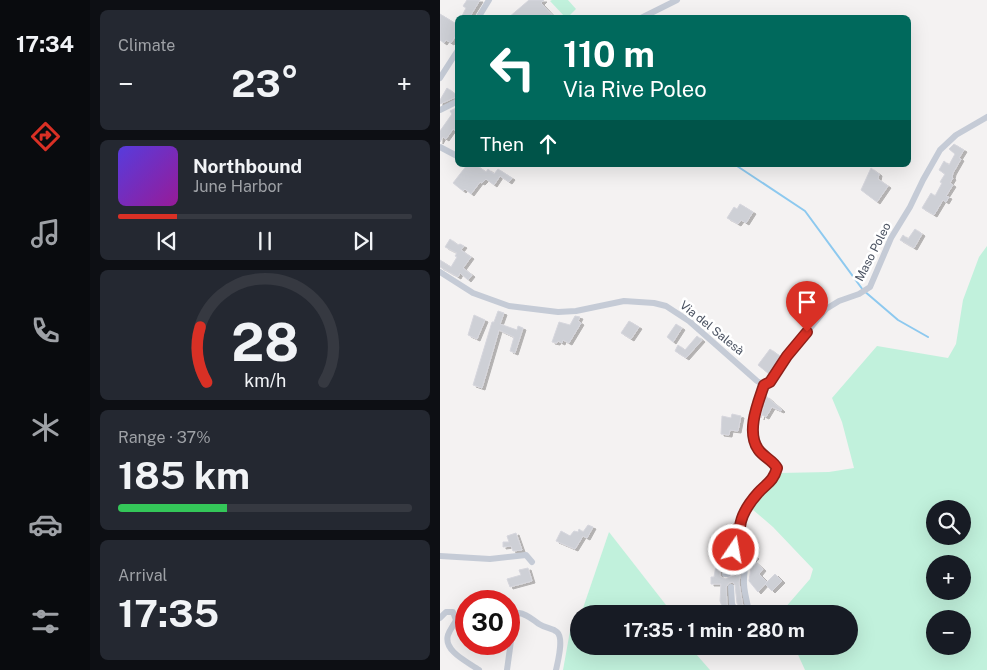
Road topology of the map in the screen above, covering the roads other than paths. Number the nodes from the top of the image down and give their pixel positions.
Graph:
1 (489, 0) edge
2 (678, 0) edge
3 (480, 15) edge
4 (647, 15) edge
5 (455, 55) edge
6 (440, 78) edge
7 (455, 102) edge
8 (440, 110) edge
9 (987, 117) edge
10 (440, 146) edge
11 (455, 154) edge
12 (440, 272) edge
13 (764, 385) junction
14 (740, 527) junction
15 (440, 556) edge
16 (532, 562) dead end
17 (725, 574) dead end
18 (731, 587) dead end
19 (732, 605) edge
20 (747, 605) edge
21 (440, 618) edge
22 (479, 670) edge
23 (507, 670) edge
24 (556, 670) edge

1 - 3 street
2 - 4 street
5 - 6 street
7 - 8 street
9 - 13 street, Maso Poleo
10 - 11 street
12 - 13 street, Via del Salesà
13 - 14 street
14 - 17 street
14 - 20 street
15 - 16 street
18 - 19 street
21 - 22 street
23 - 24 street

